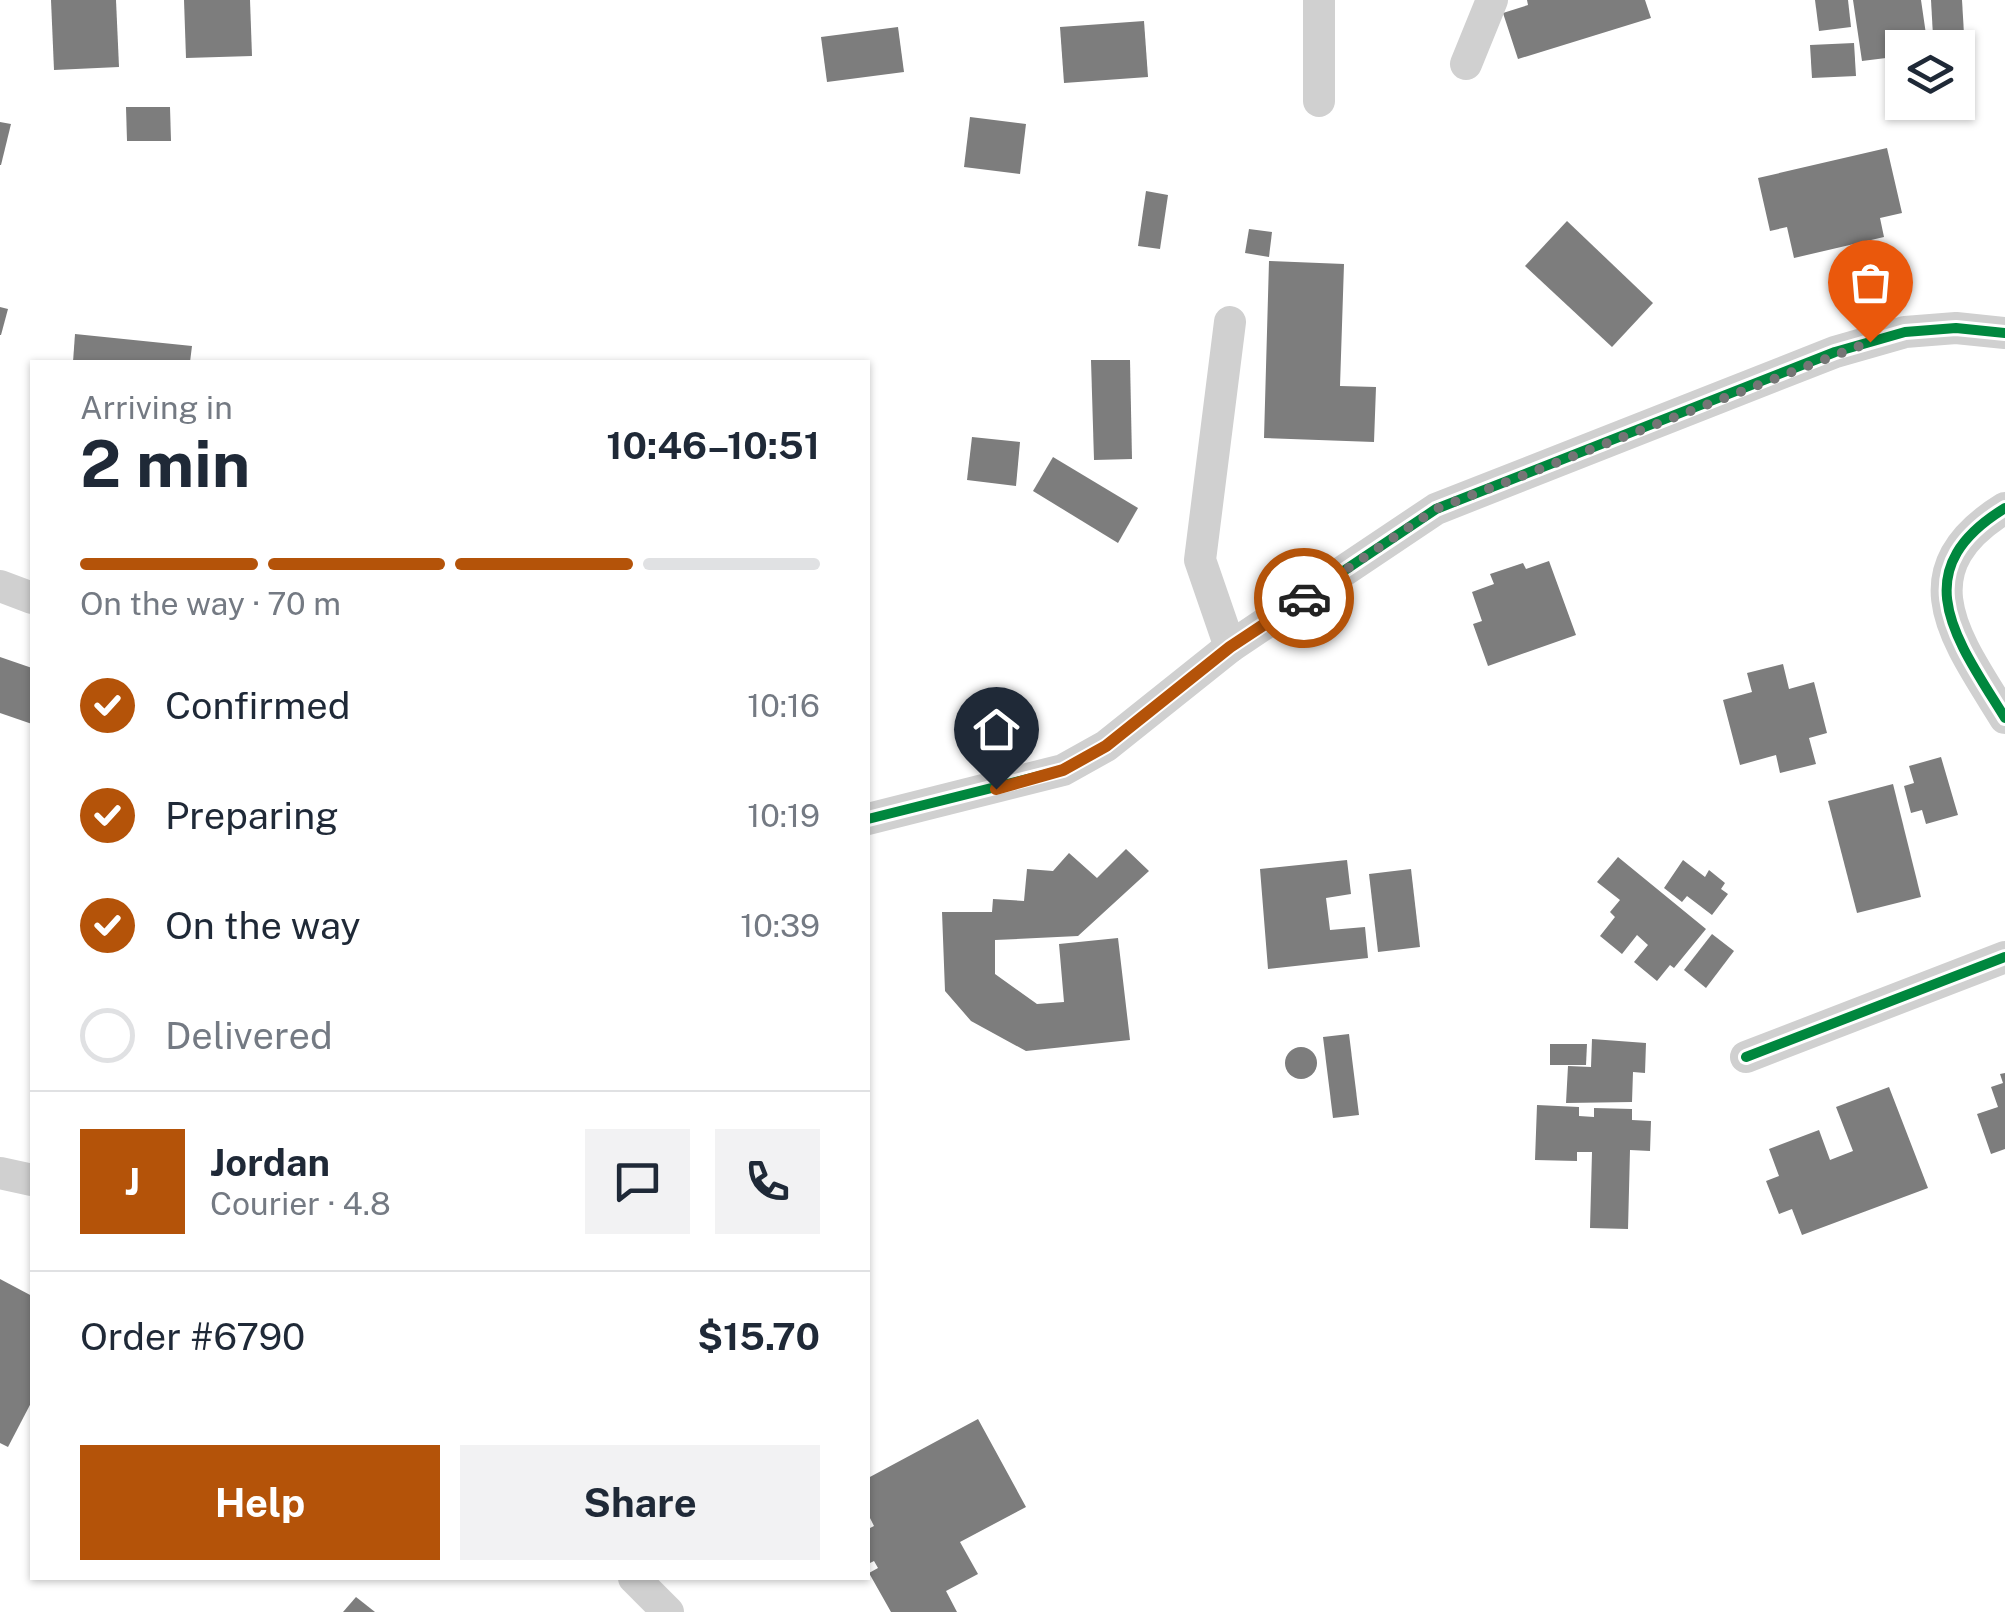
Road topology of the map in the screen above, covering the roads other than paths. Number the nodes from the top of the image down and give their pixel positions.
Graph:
1 (1319, 0) edge
2 (1492, 0) edge
3 (1466, 64) dead end
4 (1319, 102) dead end
5 (1230, 322) dead end
6 (2005, 333) edge
7 (2005, 508) edge
8 (0, 586) edge
9 (30, 597) edge
10 (1230, 647) junction
11 (2005, 718) edge
12 (870, 818) edge
13 (2005, 957) edge
14 (1746, 1057) dead end
15 (0, 1173) edge
16 (30, 1180) edge
17 (636, 1580) edge
18 (668, 1612) edge

1 - 4 street
2 - 3 street
5 - 10 street
6 - 10 street
7 - 11 street
8 - 9 street
10 - 12 street
13 - 14 street
15 - 16 street
17 - 18 street

